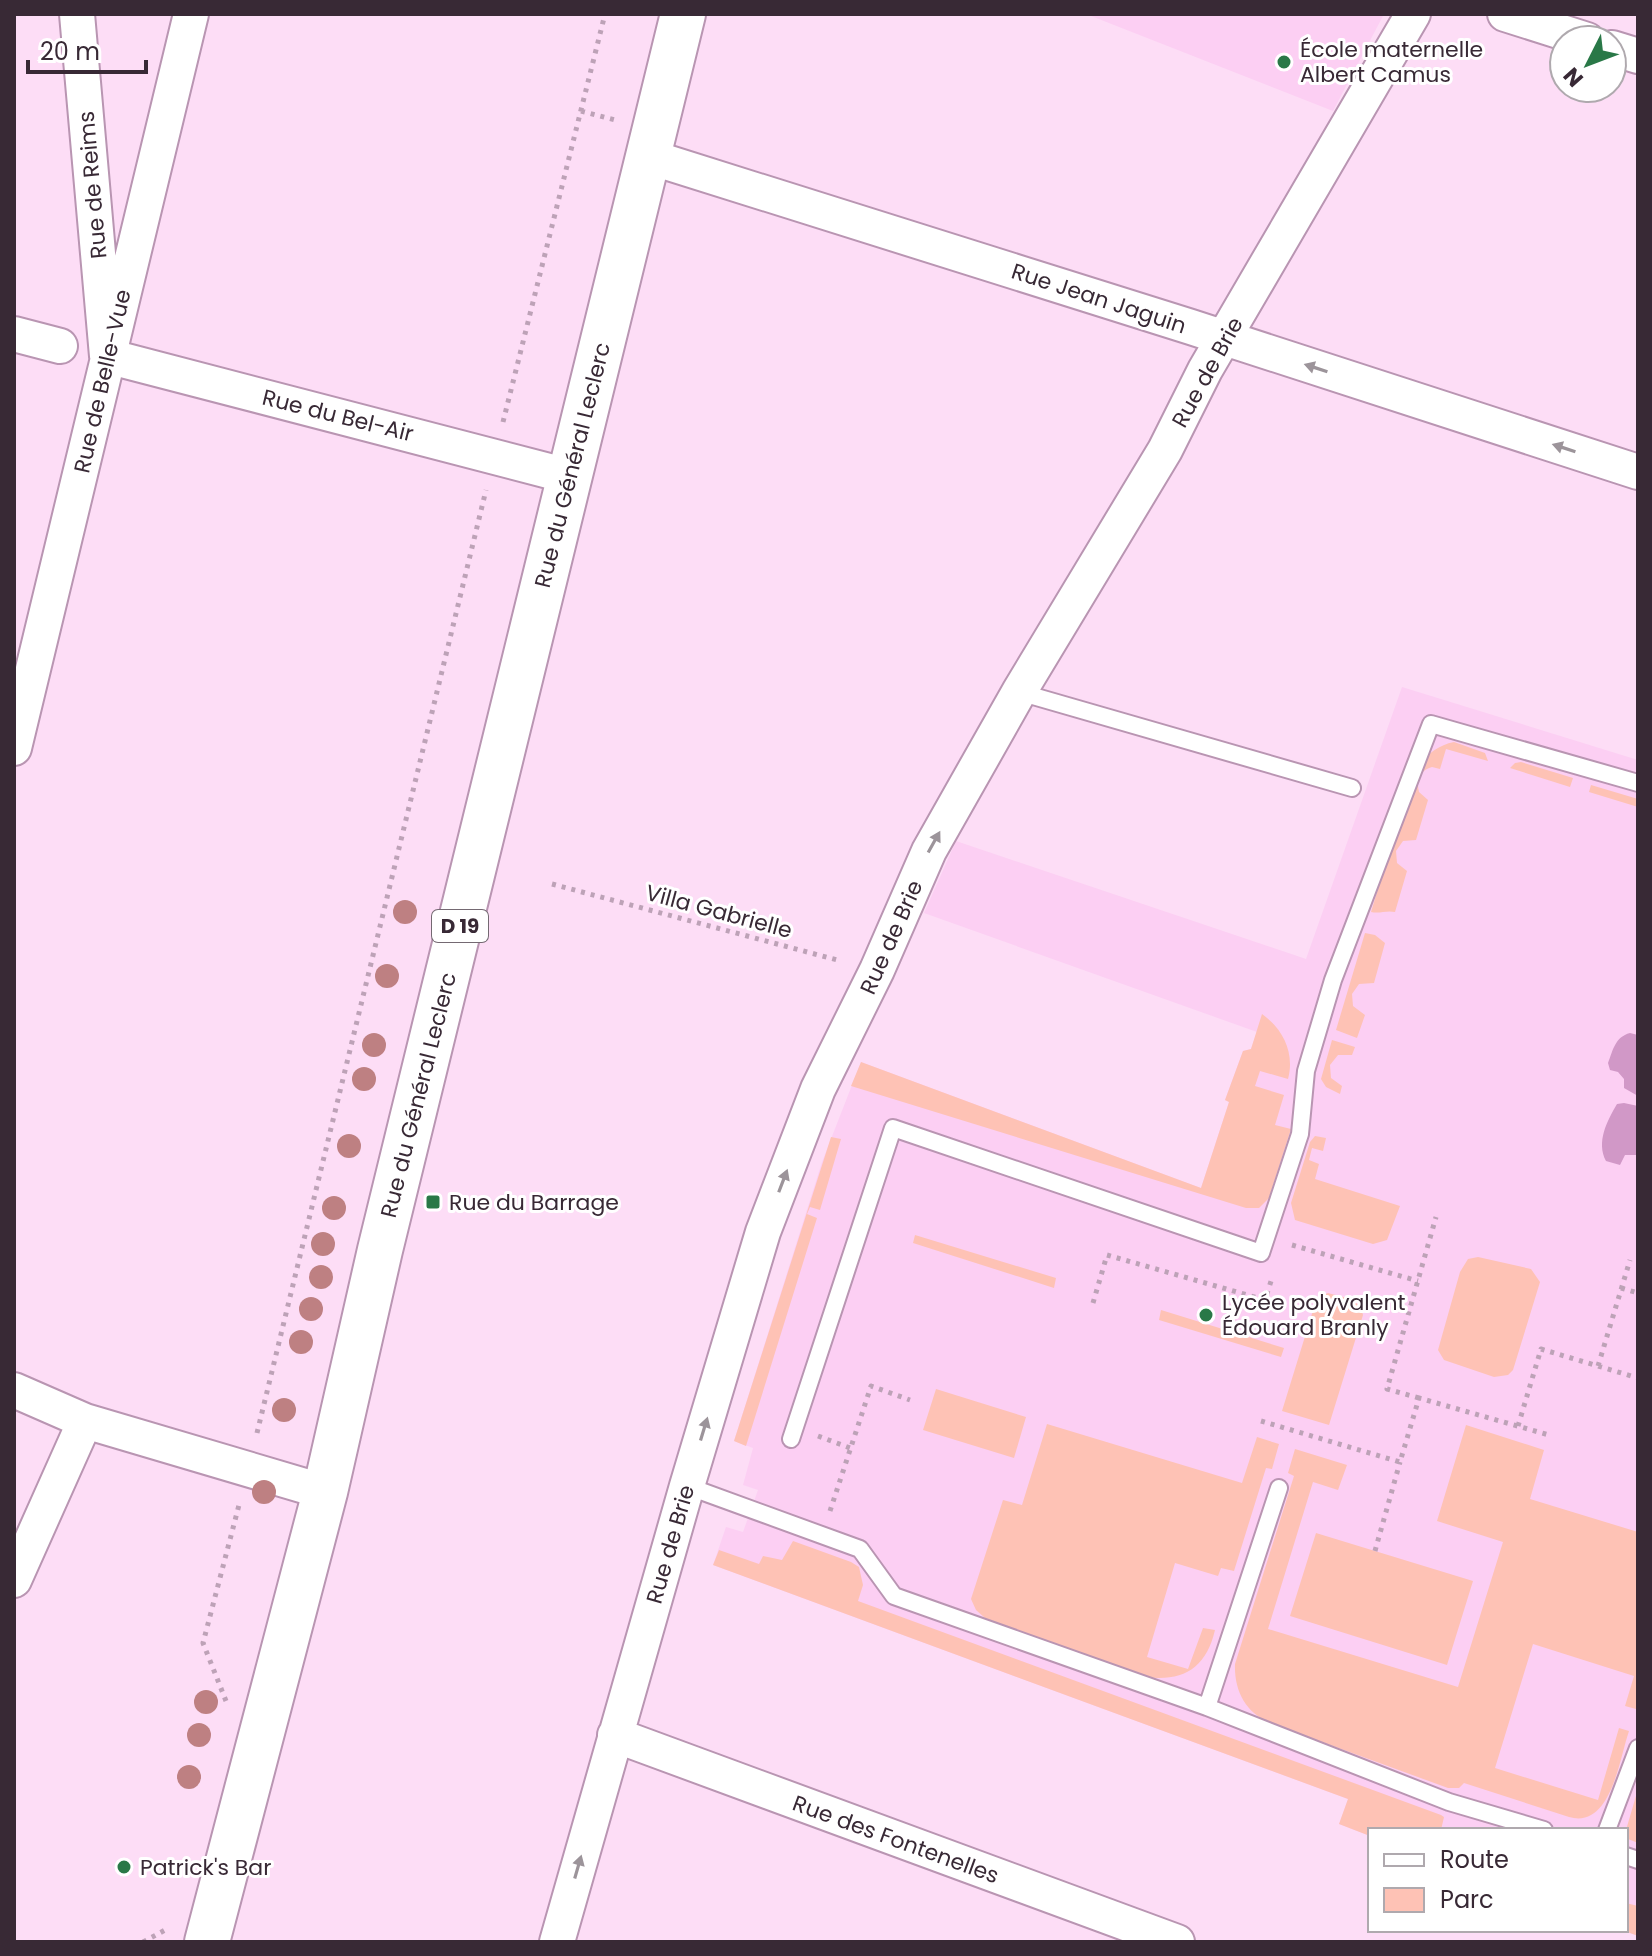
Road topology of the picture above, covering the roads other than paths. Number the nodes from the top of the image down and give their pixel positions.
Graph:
1 (77, 14) edge
2 (191, 14) edge
3 (683, 14) edge
4 (1413, 14) edge
5 (1505, 14) edge
6 (1548, 28) edge
7 (650, 157) junction
8 (14, 334) edge
9 (1224, 338) junction
10 (60, 346) dead end
11 (107, 356) junction
12 (1638, 472) edge
13 (568, 476) junction
14 (1019, 692) junction
15 (14, 748) edge
16 (1638, 783) edge
17 (1352, 788) dead end
18 (14, 1390) edge
19 (85, 1421) junction
20 (791, 1439) dead end
21 (687, 1486) junction
22 (1279, 1488) dead end
23 (325, 1492) junction
24 (14, 1580) edge
25 (1207, 1707) junction
26 (615, 1735) junction
27 (1638, 1748) edge
28 (1537, 1828) edge
29 (1608, 1828) edge
30 (190, 1934) edge
31 (557, 1942) edge
32 (1177, 1942) edge

1 - 11 street, Rue de Reims
2 - 11 street, Rue de Belle-Vue
3 - 7 main road, Rue du Général Leclerc / D 19
4 - 9 street, Rue de Brie
5 - 6 street
7 - 9 street, Rue Jean Jaguin
7 - 13 main road, Rue du Général Leclerc / D 19
8 - 10 street
12 -> 9 street, Rue Jean Jaguin
9 - 14 street, Rue de Brie
11 - 13 street, Rue du Bel-Air
11 - 15 street, Rue de Belle-Vue
13 - 23 main road, Rue du Général Leclerc / D 19
14 - 17 lane
21 -> 14 street, Rue de Brie
16 - 20 lane
18 - 19 street
19 - 23 street
19 - 24 street
21 - 25 lane
21 - 26 street, Rue de Brie
22 - 25 lane
23 - 30 main road, Rue du Général Leclerc / D 19
25 - 28 lane
31 -> 26 street, Rue de Brie
26 - 32 street, Rue des Fontenelles
27 - 29 lane

